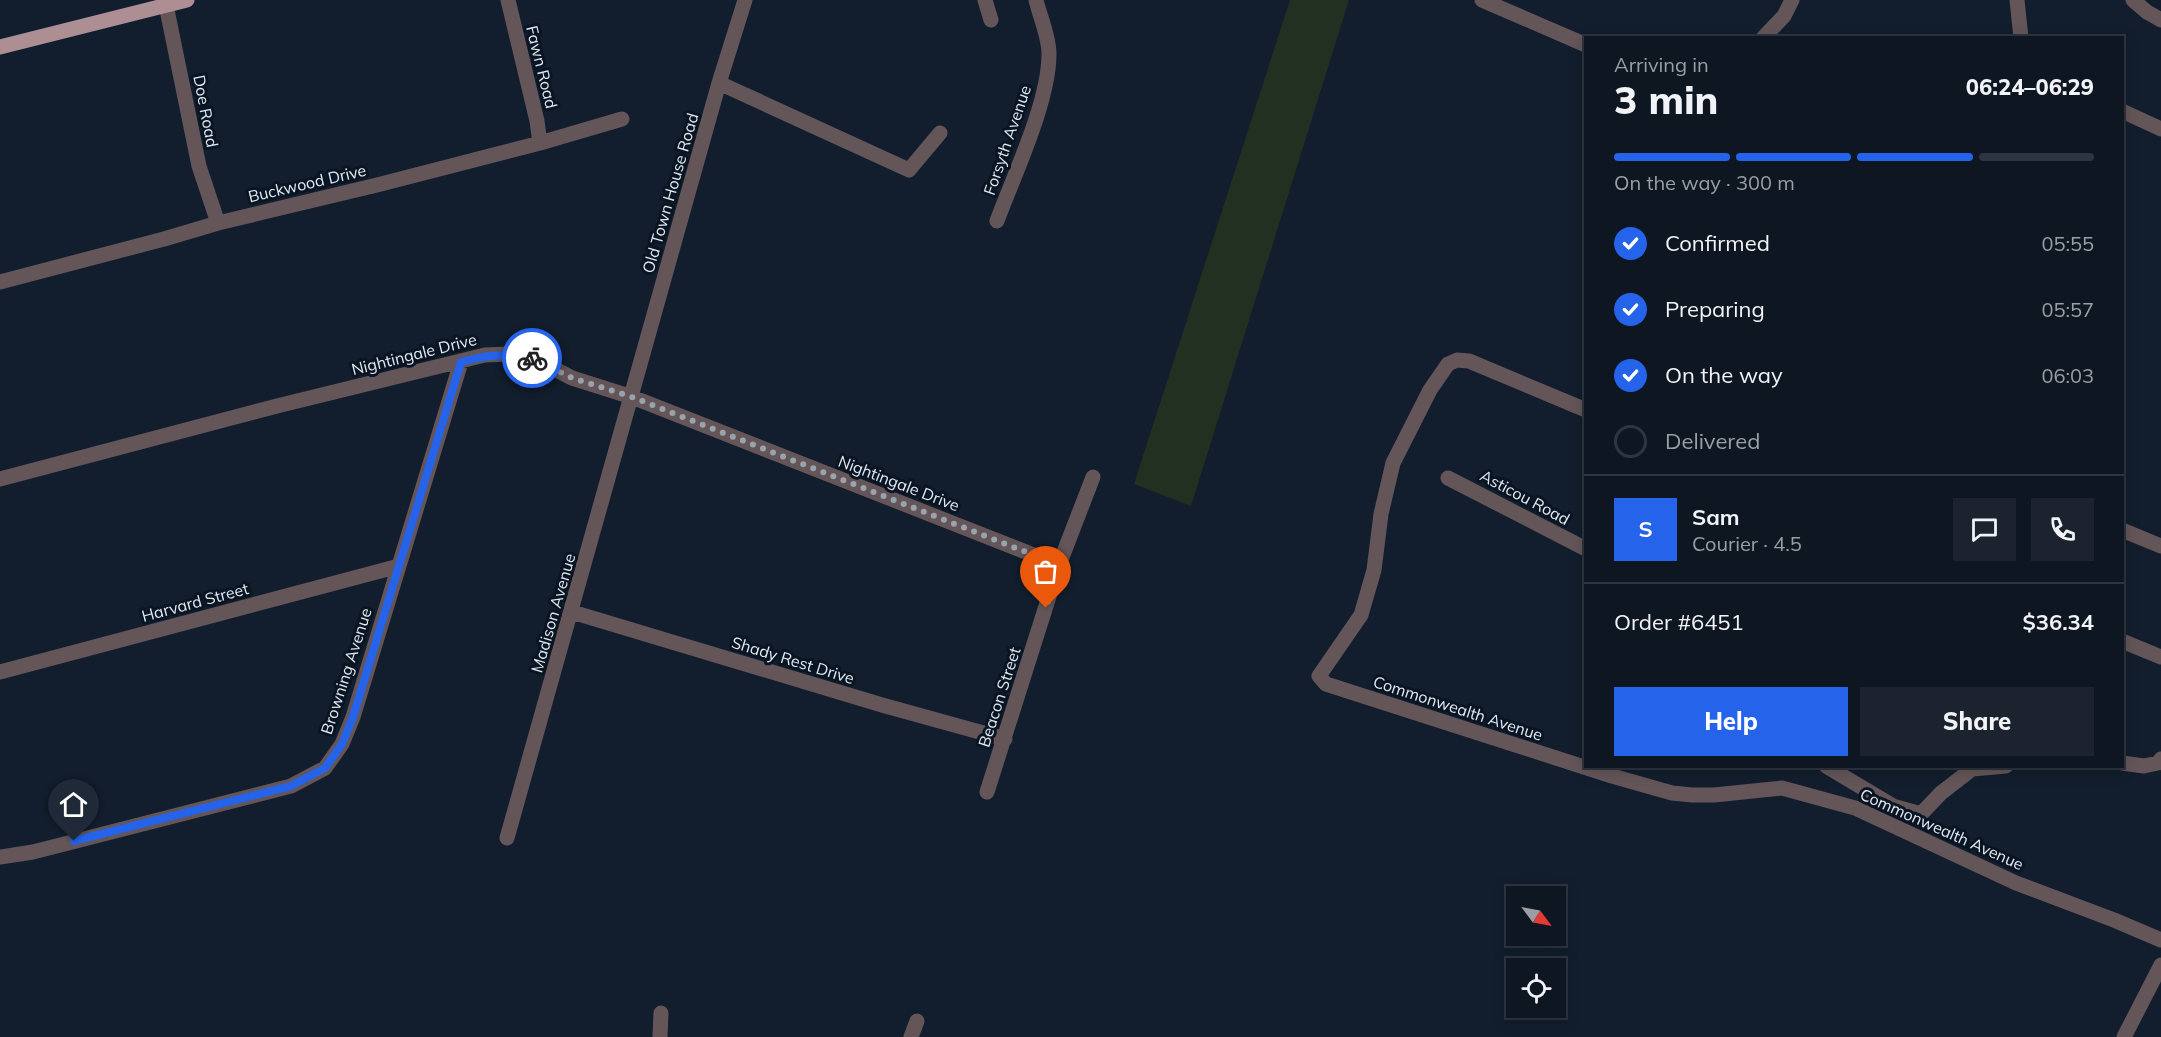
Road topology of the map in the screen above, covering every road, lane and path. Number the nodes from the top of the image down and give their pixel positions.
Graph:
1 (187, 0) edge
2 (508, 0) edge
3 (745, 0) edge
4 (985, 0) edge
5 (1036, 0) edge
6 (1482, 0) edge
7 (1792, 0) edge
8 (2017, 0) edge
9 (2133, 0) edge
10 (166, 5) junction
11 (991, 20) dead end
12 (2161, 20) edge
13 (1765, 36) edge
14 (2021, 36) edge
15 (1584, 44) edge
16 (0, 46) edge
17 (719, 83) junction
18 (2124, 112) edge
19 (622, 119) dead end
20 (2161, 129) edge
21 (940, 133) dead end
22 (540, 142) junction
23 (997, 221) dead end
24 (218, 223) junction
25 (0, 282) edge
26 (461, 362) junction
27 (632, 397) junction
28 (1584, 409) edge
29 (1092, 477) dead end
30 (1448, 478) dead end
31 (0, 479) edge
32 (2124, 531) edge
33 (2161, 546) edge
34 (1584, 548) edge
35 (1059, 565) junction
36 (399, 566) junction
37 (572, 612) junction
38 (2124, 642) edge
39 (2161, 657) edge
40 (0, 672) edge
41 (1005, 739) junction
42 (2161, 759) edge
43 (2124, 763) edge
44 (1584, 766) edge
45 (1590, 768) edge
46 (1829, 768) edge
47 (1983, 768) edge
48 (987, 792) dead end
49 (507, 838) dead end
50 (0, 857) edge
51 (2161, 940) edge
52 (2161, 965) edge
53 (661, 1013) dead end
54 (917, 1021) dead end
55 (660, 1037) edge
56 (911, 1037) edge
57 (2124, 1037) edge

1 - 10 main road
2 - 22 street, Fawn Road
3 - 17 street, Old Town House Road
4 - 11 street
5 - 23 street, Forsyth Avenue
6 - 15 street
7 - 13 street
8 - 14 street
9 - 12 street
10 - 16 main road
10 - 24 street, Doe Road
17 - 21 street
17 - 27 street, Old Town House Road
18 - 20 street
19 - 22 street, Buckwood Drive
22 - 24 street, Buckwood Drive
24 - 25 street, Buckwood Drive
26 - 27 street, Nightingale Drive
26 - 31 street, Nightingale Drive
26 - 36 street, Browning Avenue
27 - 35 street, Nightingale Drive
27 - 37 street, Madison Avenue
28 - 44 street, Commonwealth Avenue
29 - 35 street, Beacon Street
30 - 34 street, Asticou Road
32 - 33 street
35 - 41 street, Beacon Street
36 - 40 street, Harvard Street
36 - 50 street, Browning Avenue
37 - 41 street, Shady Rest Drive
37 - 49 street, Madison Avenue
38 - 39 street
41 - 48 street, Beacon Street
42 - 43 street
45 - 51 street, Commonwealth Avenue
46 - 47 street
52 - 57 street
53 - 55 street
54 - 56 street

